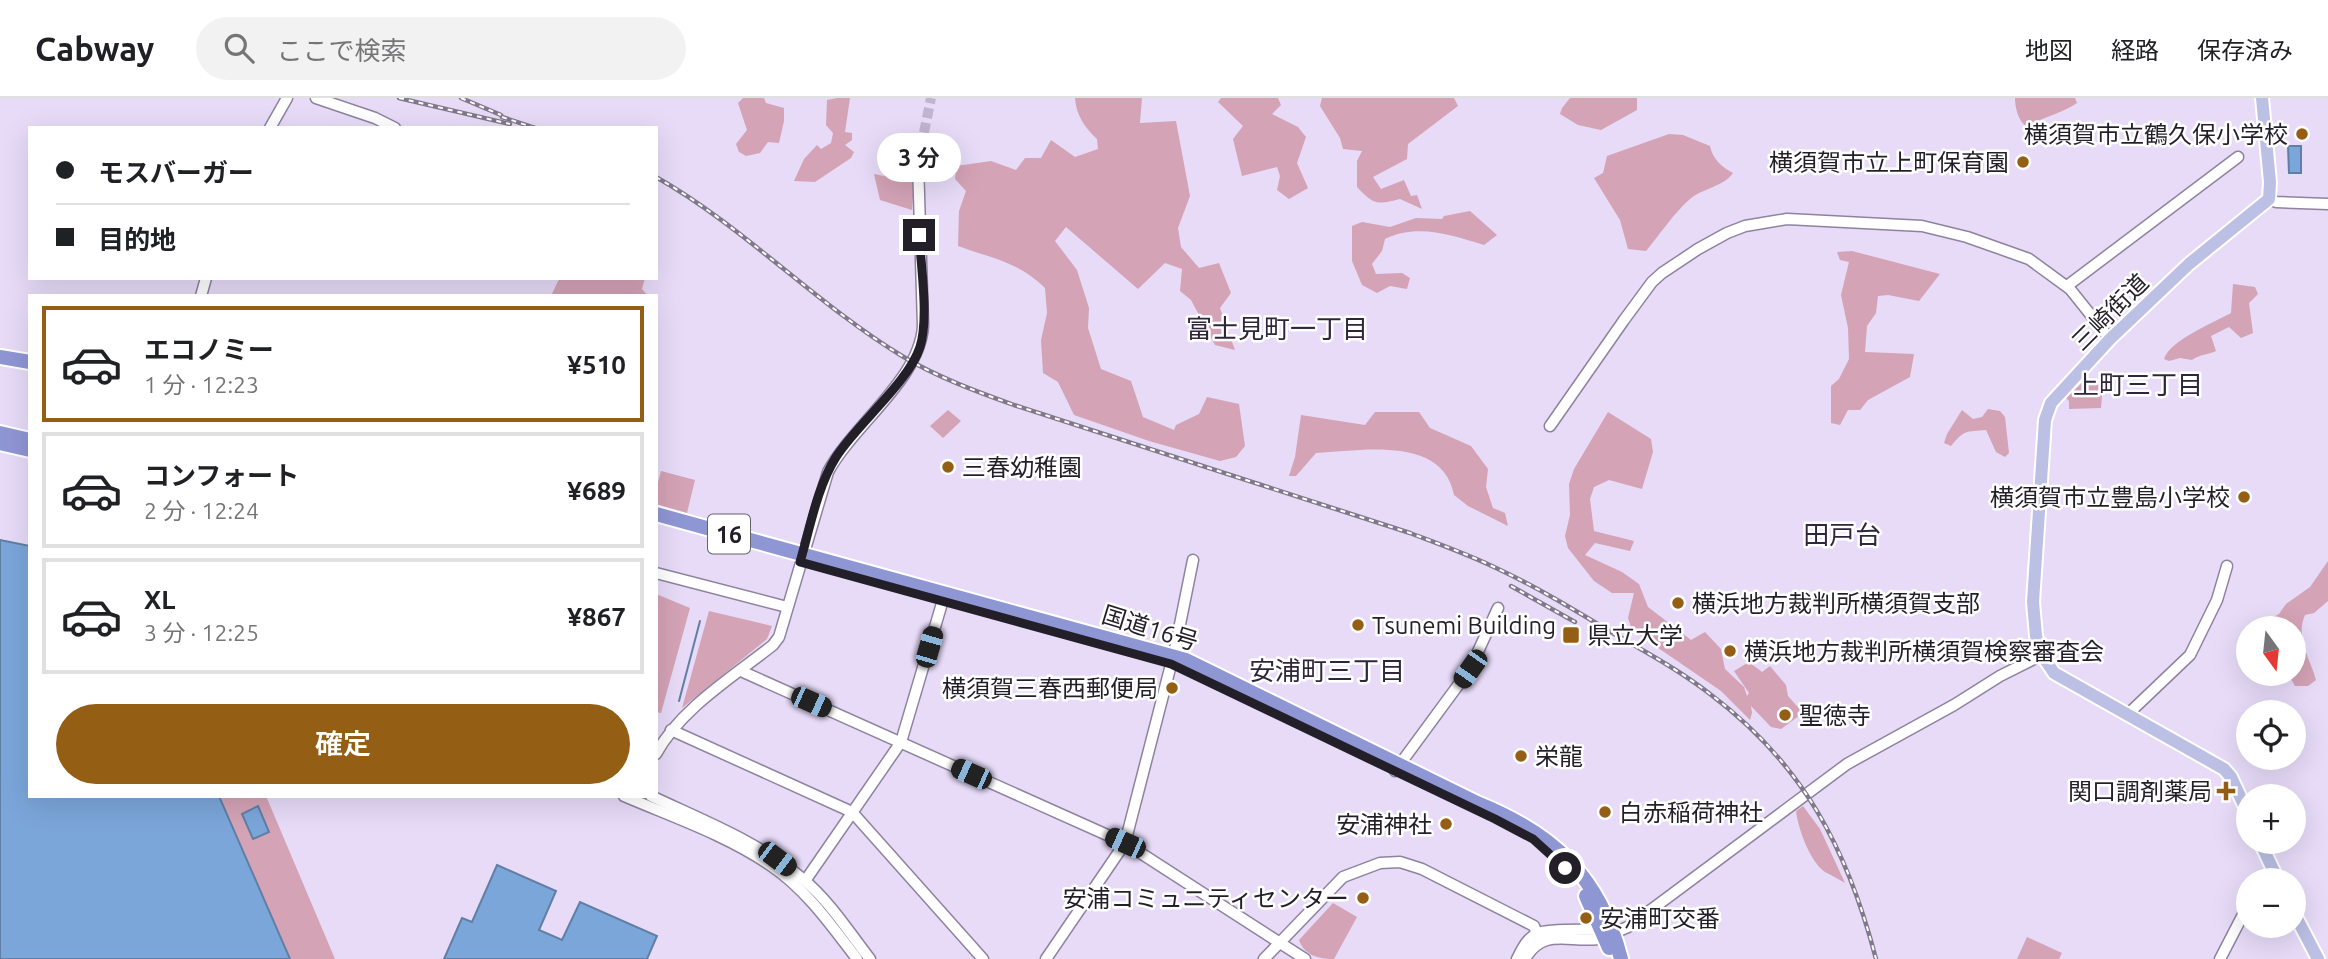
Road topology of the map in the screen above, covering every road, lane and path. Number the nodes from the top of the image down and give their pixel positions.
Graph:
1 (287, 98) edge
2 (316, 98) edge
3 (2263, 98) edge
4 (271, 126) edge
5 (391, 126) edge
6 (2238, 157) dead end
7 (918, 162) tunnel mouth
8 (2269, 199) junction
9 (2328, 204) edge
10 (2067, 286) junction
11 (2110, 339) junction
12 (0, 348) edge
13 (28, 354) edge
14 (0, 356) edge
15 (28, 362) edge
16 (1550, 426) dead end
17 (0, 433) edge
18 (28, 440) edge
19 (0, 443) edge
20 (28, 450) edge
21 (658, 515) edge
22 (658, 523) edge
23 (802, 558) junction
24 (1193, 560) dead end
25 (2227, 566) dead end
26 (658, 574) edge
27 (944, 597) junction
28 (787, 607) junction
29 (1498, 608) dead end
30 (2042, 655) junction
31 (1172, 660) junction
32 (741, 670) junction
33 (2127, 715) junction
34 (671, 730) junction
35 (901, 742) junction
36 (658, 751) edge
37 (1397, 768) junction
38 (2236, 789) edge
39 (631, 798) edge
40 (655, 798) edge
41 (852, 811) junction
42 (1125, 843) junction
43 (805, 881) junction
44 (2236, 928) edge
45 (1607, 933) junction
46 (2306, 936) edge
47 (1536, 939) junction
48 (1279, 943) junction
49 (857, 959) edge
50 (870, 959) edge
51 (983, 959) edge
52 (1046, 959) edge
53 (1264, 959) edge
54 (1305, 959) edge
55 (1517, 959) edge
56 (1525, 959) edge
57 (1613, 959) edge
58 (1622, 959) edge
59 (2220, 959) edge
60 (2318, 959) edge

1 - 4 street
2 - 5 street
3 - 8 main road
6 - 10 street
7 - 23 street
8 - 9 street
8 - 11 main road, 三崎街道
10 - 11 street
10 - 16 street
11 - 30 main road, 三崎街道
12 - 13 highway
14 - 15 highway
17 - 18 highway
19 - 20 highway
21 - 23 highway, 国道16号 / 16
22 - 23 highway, 国道16号 / 16
23 - 27 highway, 国道16号 / 16
23 - 28 street
24 - 31 street
25 - 33 street
26 - 28 street
27 - 31 highway, 国道16号 / 16
27 - 35 street
28 - 32 street
29 - 37 street
30 - 33 main road
30 - 45 street
31 - 37 highway, 国道16号 / 16
31 - 42 street
32 - 34 street
32 - 35 street
33 - 38 main road
34 - 36 street
34 - 41 street
35 - 41 street
35 - 42 street
37 - 45 highway, 国道16号 / 16
39 - 49 street
40 - 43 street
41 - 43 street
41 - 51 street
42 - 48 street
42 - 52 street
43 - 50 street
44 - 59 street
45 - 47 street
45 - 47 street
45 - 57 highway, 国道16号 / 16
45 - 58 highway, 国道16号 / 16
46 - 60 main road
47 - 48 street
47 - 55 street
47 - 56 street
48 - 53 street
48 - 54 street

